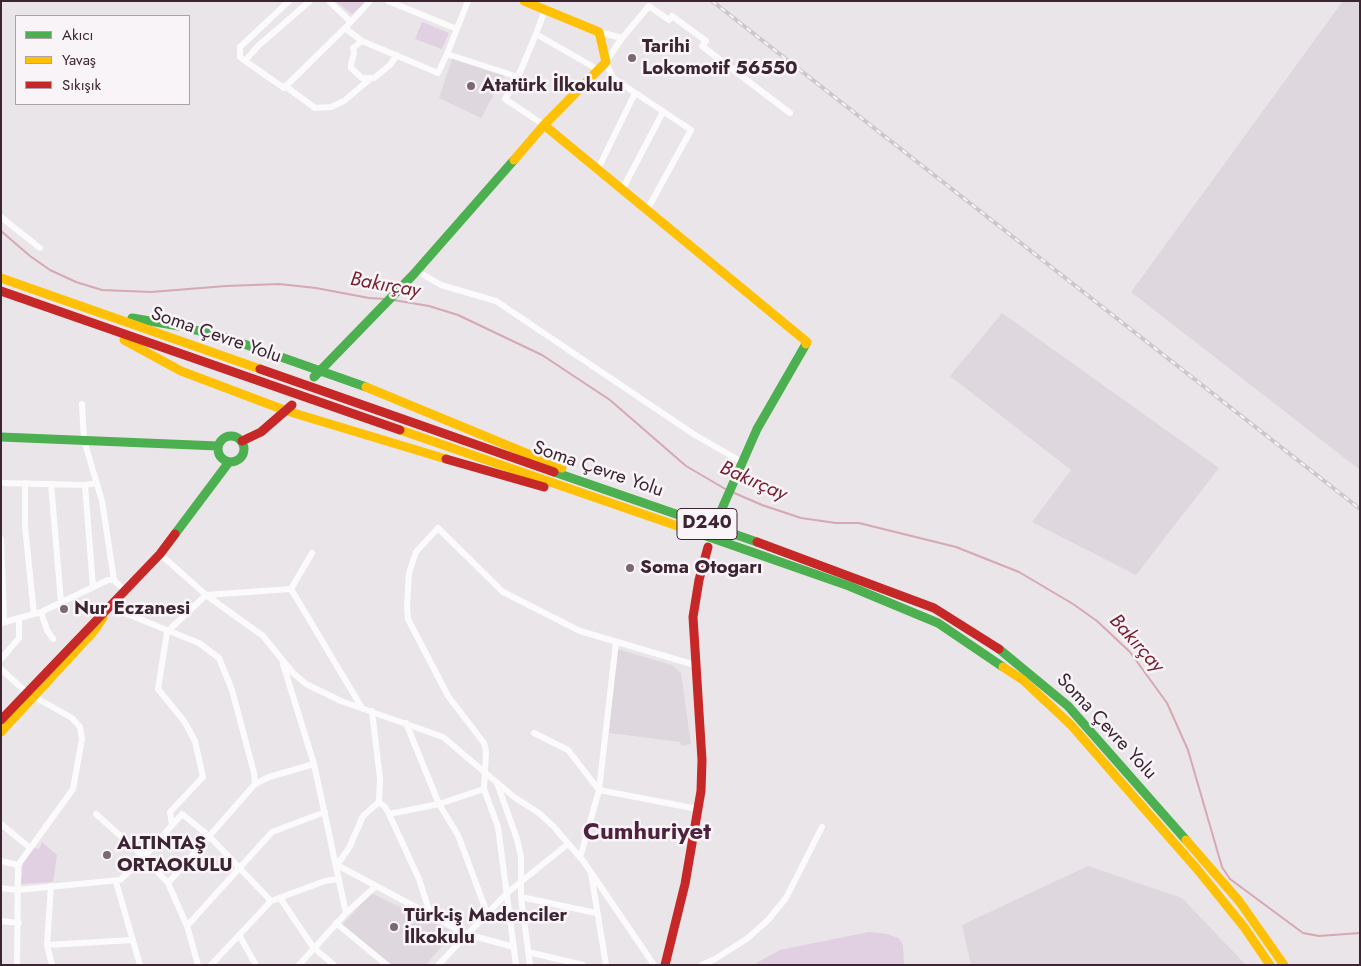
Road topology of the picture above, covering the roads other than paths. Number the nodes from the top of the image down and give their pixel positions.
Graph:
1 (289, 1) edge
2 (310, 1) edge
3 (329, 1) edge
4 (370, 1) edge
5 (388, 1) edge
6 (468, 1) edge
7 (524, 1) edge
8 (545, 10) junction
9 (350, 21) junction
10 (345, 28) junction
11 (457, 29) junction
12 (598, 32) junction
13 (536, 34) junction
14 (622, 38) junction
15 (362, 41) junction
16 (447, 54) junction
17 (397, 55) junction
18 (245, 61) junction
19 (606, 62) junction
20 (597, 70) junction
21 (518, 78) junction
22 (370, 79) junction
23 (285, 86) junction
24 (635, 93) junction
25 (663, 112) junction
26 (790, 113) dead end
27 (544, 125) junction
28 (597, 171) junction
29 (622, 190) junction
30 (647, 210) junction
31 (1, 218) edge
32 (40, 248) dead end
33 (415, 273) junction
34 (1, 278) edge
35 (1, 290) edge
36 (87, 308) junction
37 (64, 312) junction
38 (317, 374) junction
39 (82, 404) dead end
40 (289, 408) junction
41 (1, 436) edge
42 (84, 440) junction
43 (242, 441) junction
44 (218, 446) junction
45 (229, 462) junction
46 (742, 462) junction
47 (1, 483) edge
48 (25, 483) junction
49 (97, 483) junction
50 (51, 484) junction
51 (85, 485) junction
52 (630, 497) junction
53 (627, 509) junction
54 (718, 516) dead end
55 (1, 539) edge
56 (708, 547) dead end
57 (312, 553) dead end
58 (160, 554) junction
59 (2, 580) edge
60 (114, 580) junction
61 (93, 587) junction
62 (291, 589) junction
63 (125, 591) junction
64 (206, 595) junction
65 (61, 602) junction
66 (110, 607) junction
67 (38, 613) junction
68 (19, 619) junction
69 (3, 623) edge
70 (167, 632) junction
71 (53, 639) dead end
72 (616, 642) junction
73 (1, 658) edge
74 (282, 660) junction
75 (695, 665) junction
76 (1, 669) edge
77 (30, 694) junction
78 (362, 708) junction
79 (372, 711) junction
80 (1, 720) edge
81 (406, 722) junction
82 (1, 732) edge
83 (534, 733) dead end
84 (314, 764) junction
85 (485, 772) junction
86 (496, 781) junction
87 (255, 784) junction
88 (484, 789) junction
89 (599, 790) junction
90 (379, 802) junction
91 (439, 804) junction
92 (698, 809) junction
93 (325, 812) junction
94 (96, 814) dead end
95 (389, 814) junction
96 (1, 824) edge
97 (172, 825) junction
98 (822, 828) dead end
99 (209, 836) junction
100 (568, 844) junction
101 (29, 848) junction
102 (144, 857) junction
103 (580, 858) junction
104 (1, 860) edge
105 (18, 865) junction
106 (337, 865) junction
107 (239, 868) junction
108 (591, 873) junction
109 (339, 879) junction
110 (520, 881) junction
111 (116, 882) junction
112 (168, 882) junction
113 (51, 886) junction
114 (375, 887) junction
115 (1, 888) edge
116 (17, 890) junction
117 (507, 893) junction
118 (521, 896) junction
119 (280, 898) junction
120 (271, 901) junction
121 (346, 913) junction
122 (487, 913) junction
123 (596, 913) junction
124 (432, 916) junction
125 (1, 921) edge
126 (336, 923) junction
127 (19, 924) junction
128 (187, 926) junction
129 (466, 934) junction
130 (239, 935) junction
131 (133, 940) junction
132 (47, 945) junction
133 (313, 947) junction
134 (514, 947) junction
135 (528, 952) junction
136 (17, 965) edge
137 (52, 965) edge
138 (140, 965) edge
139 (198, 965) edge
140 (211, 965) edge
141 (256, 965) edge
142 (299, 965) edge
143 (334, 965) edge
144 (387, 965) edge
145 (438, 965) edge
146 (516, 965) edge
147 (530, 965) edge
148 (583, 965) edge
149 (606, 965) edge
150 (654, 965) edge
151 (665, 965) edge
152 (702, 965) edge
153 (1270, 965) edge
154 (1284, 965) edge

1 - 18 street
2 - 18 street
3 - 9 street
4 - 9 street
5 - 11 street
6 - 11 street
7 - 8 main road
8 - 12 main road
8 - 13 street
9 - 10 street
10 - 15 street
10 - 23 street
11 - 16 street
12 - 14 street
12 - 19 main road
13 - 20 street
13 - 21 street
14 - 19 street
14 - 26 street
15 - 17 street
15 - 22 street
16 - 17 street
16 - 21 street
17 - 22 street
18 - 23 street
19 - 20 main road
19 - 24 street
20 - 27 main road
21 - 27 street
22 - 23 street
24 - 25 street
24 - 28 street
25 - 29 street
25 - 30 street
27 - 28 main road
27 - 33 main road
28 - 29 main road
29 - 30 main road
30 - 46 main road
31 - 32 street
33 - 38 main road
33 - 46 street
34 - 36 main road, Soma Çevre Yolu / D240
35 - 37 main road, Soma Çevre Yolu / D240
36 - 38 main road
36 - 52 main road, Soma Çevre Yolu / D240
37 - 40 main road
37 - 53 main road, Soma Çevre Yolu / D240
38 - 52 main road
39 - 42 street
40 - 43 main road
40 - 53 main road
41 - 42 main road
42 - 44 main road
42 - 49 street
43 - 44 main road
43 - 45 main road
44 - 45 main road
45 - 58 main road
46 - 54 main road
47 - 48 street
48 - 50 street
48 - 67 street
49 - 51 street
49 - 60 street
50 - 51 street
50 - 65 street
51 - 61 street
52 - 154 main road, Soma Çevre Yolu / D240
53 - 153 main road, Soma Çevre Yolu / D240
55 - 59 street
56 - 75 main road
57 - 62 street
58 - 63 main road
58 - 64 street
59 - 69 street
60 - 61 street
60 - 63 street
61 - 65 street
62 - 64 street
62 - 78 street
63 - 66 main road
64 - 70 street
64 - 74 street
65 - 67 street
66 - 70 street
66 - 77 main road
67 - 68 street
67 - 71 street
68 - 69 street
68 - 73 street
70 - 87 street
70 - 97 street
72 - 75 street
72 - 85 street
72 - 89 street
74 - 78 street
74 - 84 street
75 - 92 main road
76 - 77 street
77 - 80 main road
77 - 82 main road
77 - 101 street
78 - 79 street
79 - 81 street
79 - 90 street
81 - 85 street
81 - 91 street
83 - 89 street
84 - 87 street
84 - 93 street
85 - 86 street
85 - 88 street
86 - 100 street
86 - 110 street
87 - 99 street
88 - 91 street
88 - 117 street
89 - 92 street
89 - 103 street
90 - 95 street
90 - 106 street
91 - 95 street
91 - 122 street
92 - 151 main road
93 - 106 street
93 - 107 street
94 - 102 street
95 - 124 street
96 - 101 street
97 - 99 street
97 - 102 street
98 - 152 street
99 - 107 street
99 - 112 street
100 - 103 street
100 - 110 street
101 - 105 street
102 - 111 street
102 - 112 street
103 - 108 street
104 - 105 street
105 - 116 street
106 - 109 street
106 - 114 street
107 - 120 street
107 - 128 street
108 - 123 street
108 - 150 street
109 - 119 street
109 - 121 street
110 - 117 street
110 - 118 street
111 - 113 street
111 - 131 street
112 - 128 street
113 - 116 street
113 - 132 street
114 - 121 street
114 - 124 street
115 - 116 street
116 - 127 street
117 - 122 street
117 - 134 street
118 - 123 street
118 - 135 street
119 - 120 street
119 - 133 street
120 - 130 street
121 - 126 street
122 - 129 street
123 - 149 street
124 - 129 street
125 - 127 street
126 - 133 street
126 - 144 street
127 - 136 street
128 - 139 street
129 - 134 street
129 - 145 street
130 - 140 street
130 - 141 street
131 - 132 street
131 - 138 street
132 - 137 street
133 - 142 street
133 - 143 street
134 - 146 street
135 - 147 street
135 - 148 street

